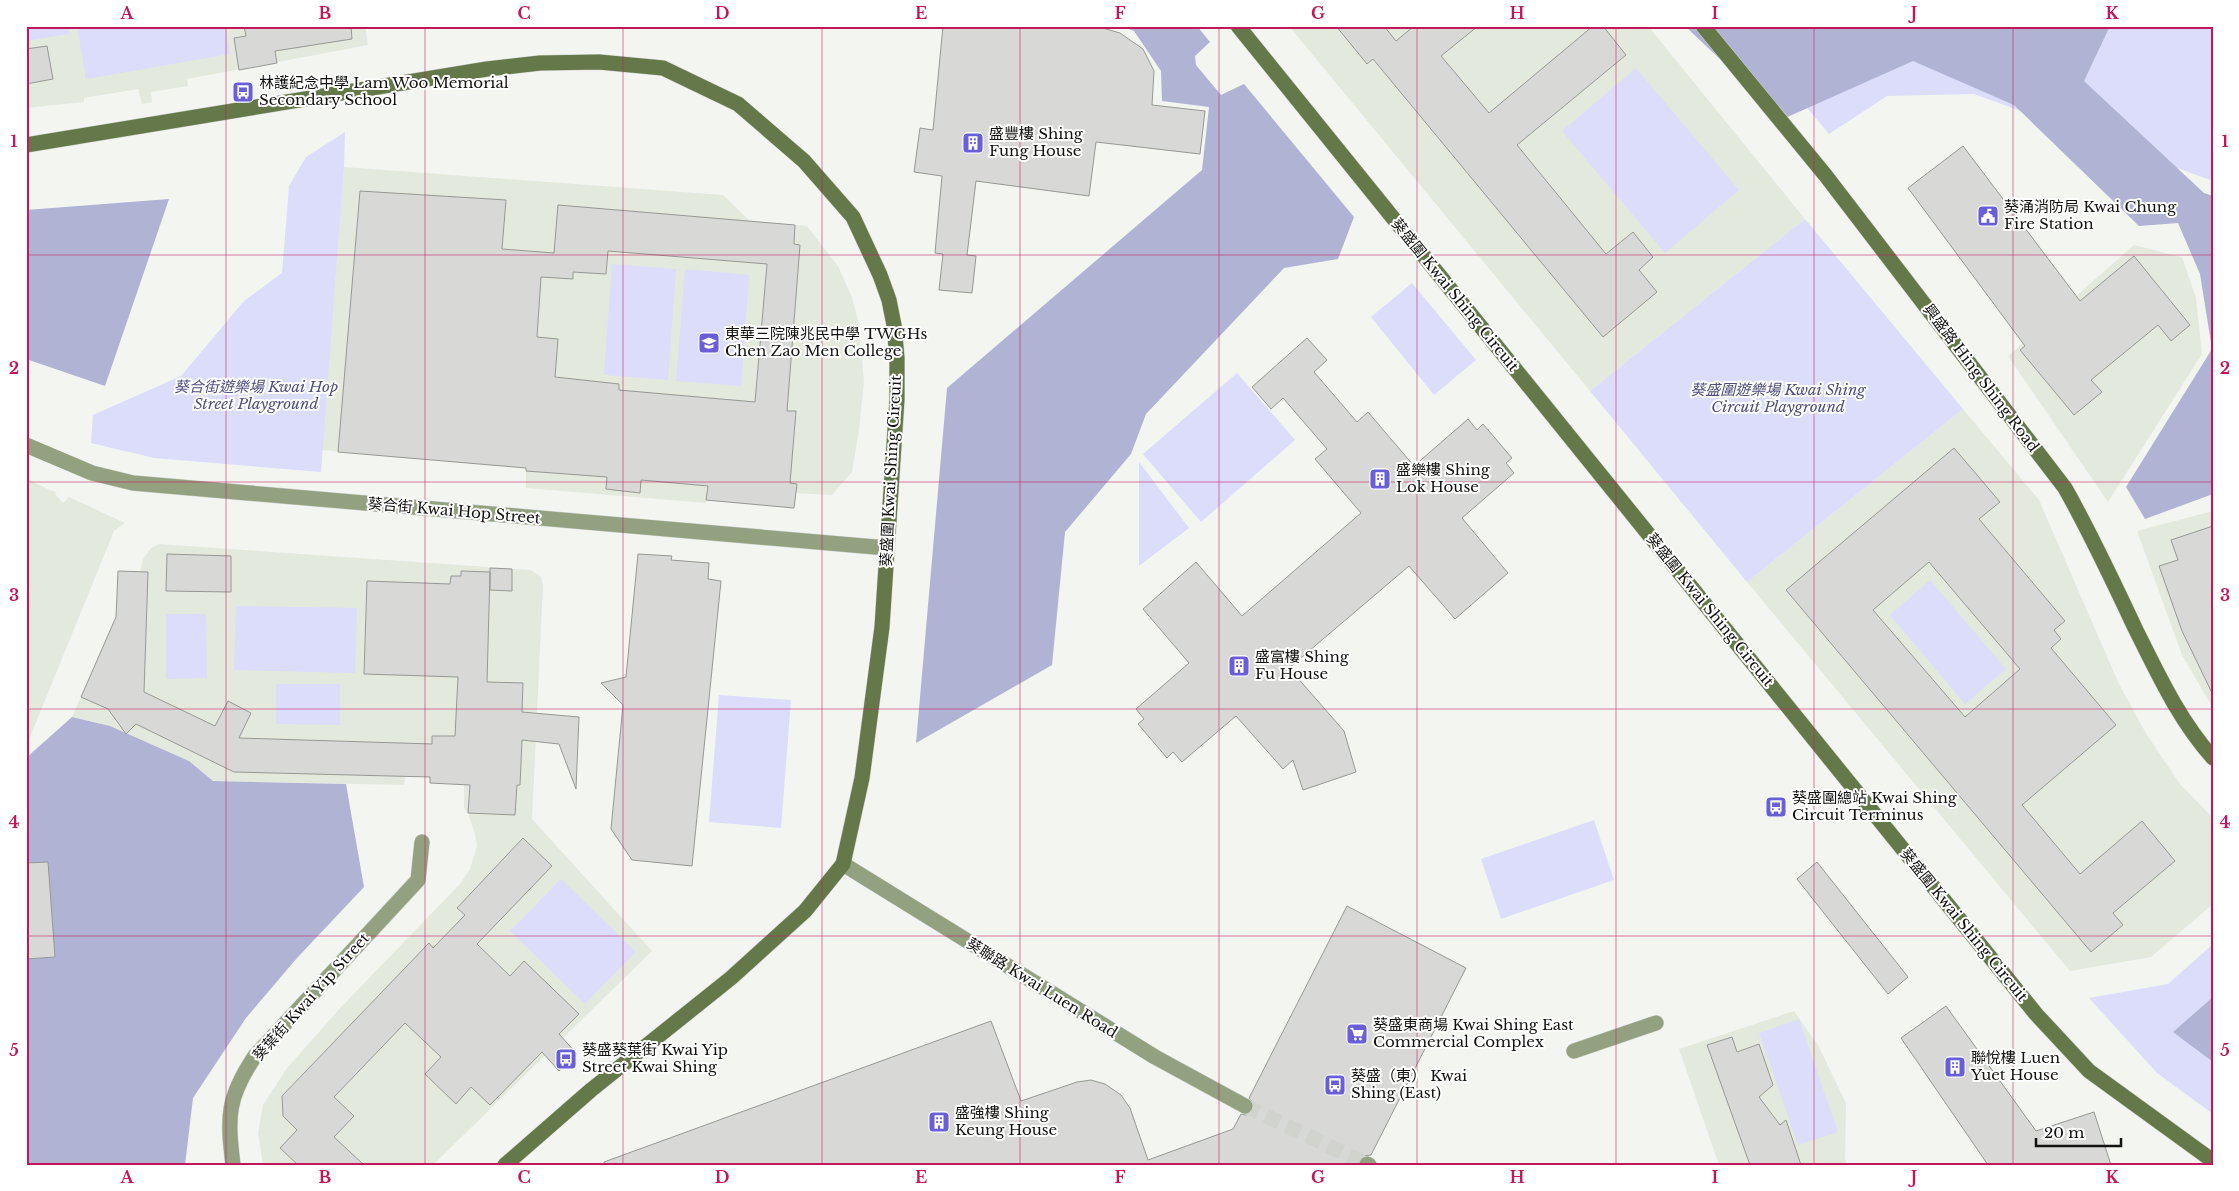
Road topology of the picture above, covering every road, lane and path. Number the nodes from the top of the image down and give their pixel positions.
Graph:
1 (1238, 26) edge
2 (1703, 26) edge
3 (26, 145) edge
4 (26, 445) edge
5 (888, 548) junction
6 (2213, 758) edge
7 (422, 842) dead end
8 (843, 864) junction
9 (1656, 1023) dead end
10 (1574, 1051) dead end
11 (1245, 1106) tunnel mouth
12 (2213, 1161) edge
13 (233, 1165) edge
14 (505, 1165) edge

1 - 12 street, 葵盛圍 Kwai Shing Circuit
2 - 6 street, 興盛路 Hing Shing Road
3 - 5 street, 葵盛圍 Kwai Shing Circuit
4 - 5 street, 葵合街 Kwai Hop Street
5 - 8 street, 葵盛圍 Kwai Shing Circuit
7 - 13 street, 葵葉街 Kwai Yip Street
8 - 11 street, 葵聯路 Kwai Luen Road
8 - 14 street, 葵盛圍 Kwai Shing Circuit
9 - 10 street

